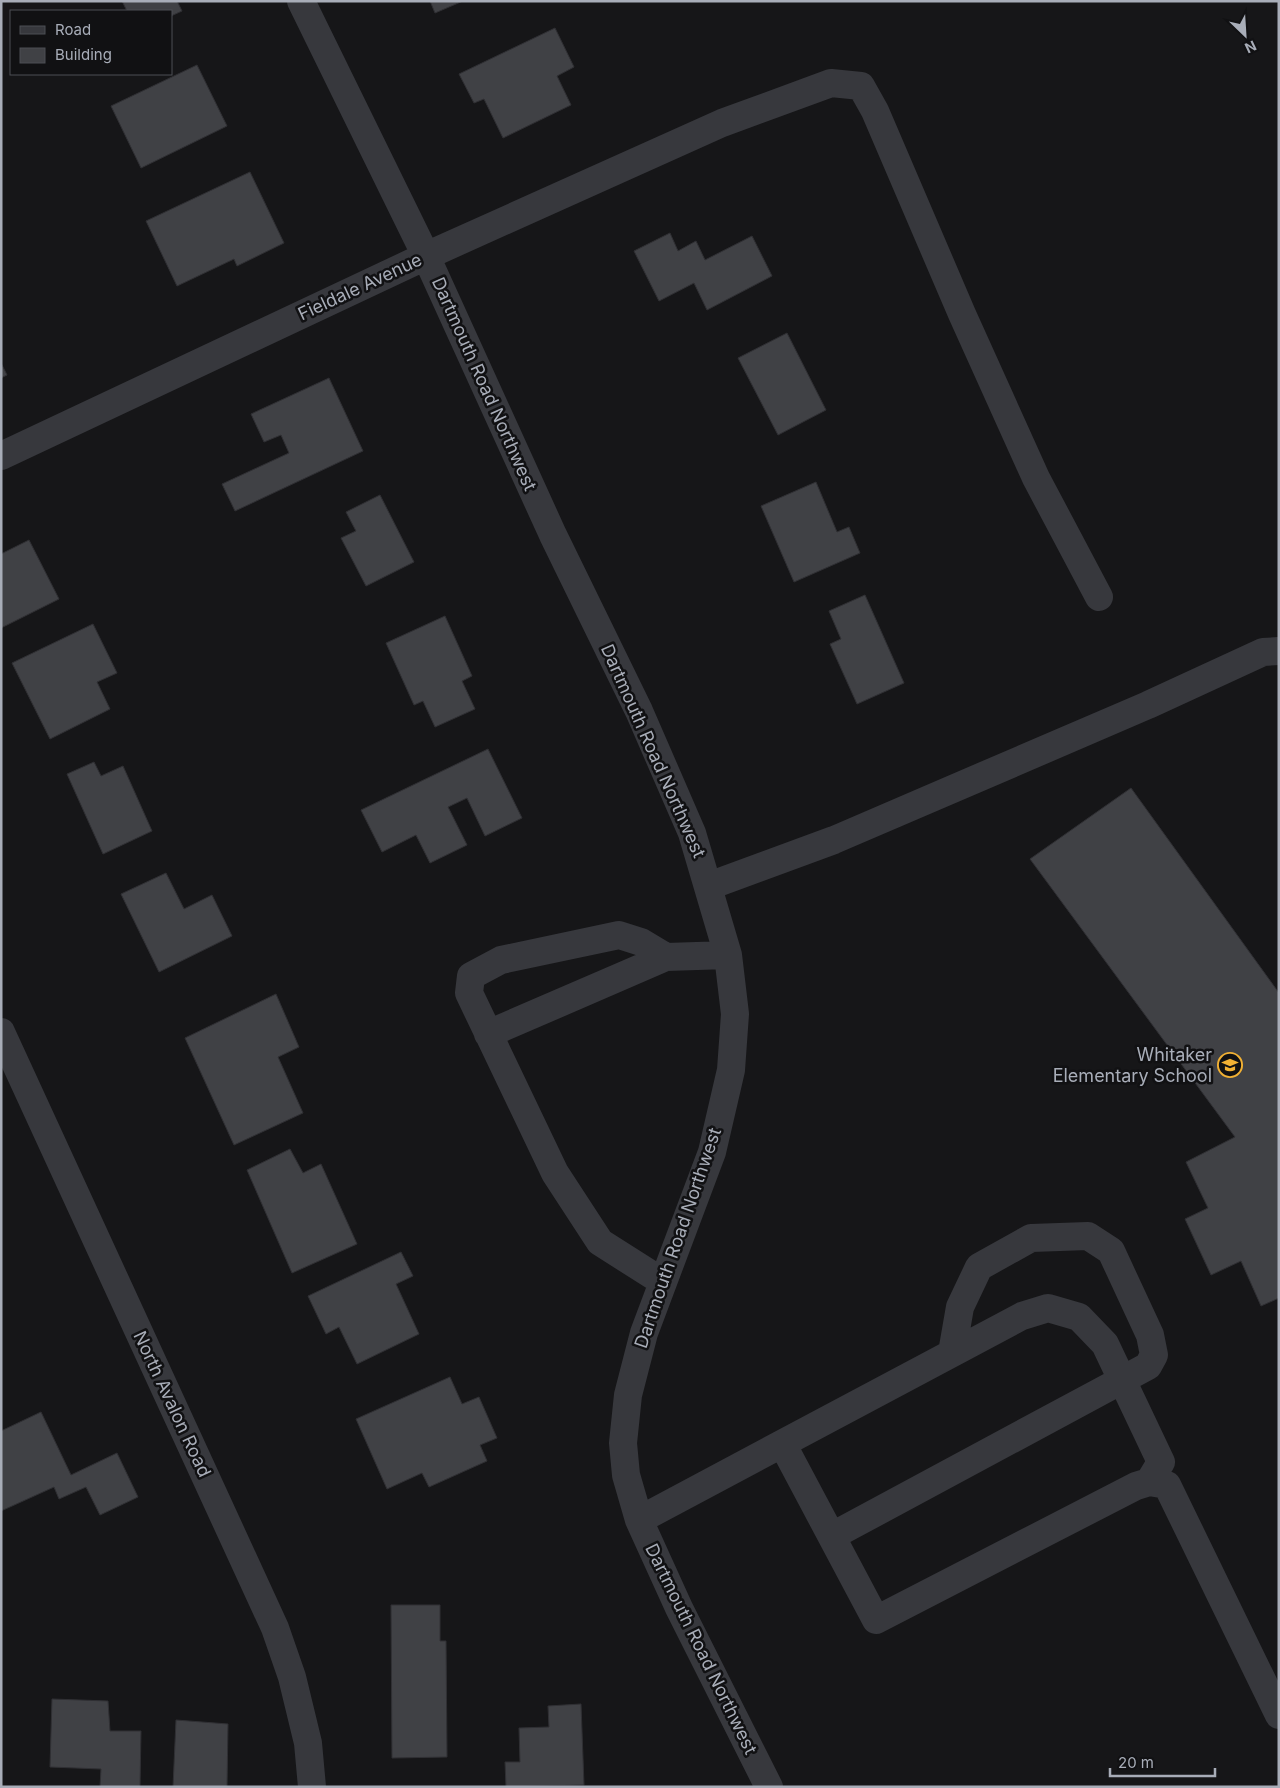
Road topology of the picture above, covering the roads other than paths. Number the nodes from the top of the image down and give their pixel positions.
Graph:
1 (301, 1) edge
2 (426, 256) junction
3 (1, 456) edge
4 (1099, 597) dead end
5 (1279, 651) edge
6 (709, 886) junction
7 (728, 955) junction
8 (666, 957) junction
9 (1, 1032) edge
10 (488, 1034) junction
11 (663, 1282) junction
12 (952, 1354) junction
13 (1122, 1380) junction
14 (783, 1445) junction
15 (1149, 1482) junction
16 (639, 1520) junction
17 (832, 1536) junction
18 (1279, 1715) edge
19 (312, 1787) edge
20 (769, 1787) edge

1 - 2 street, Dartmouth Road Northwest
2 - 3 street, Fieldale Avenue
2 - 4 street, Fieldale Avenue
2 - 6 street, Dartmouth Road Northwest
5 - 6 street
6 - 7 street, Dartmouth Road Northwest
7 - 8 street
7 - 11 street, Dartmouth Road Northwest
8 - 10 street
8 - 10 street
9 - 19 street, North Avalon Road
10 - 11 street
11 - 16 street, Dartmouth Road Northwest
12 - 13 street
12 - 13 street
12 - 14 street
13 - 15 street
13 - 17 street
14 - 16 street
14 - 17 street
15 - 17 street
15 - 18 street
16 - 20 street, Dartmouth Road Northwest

